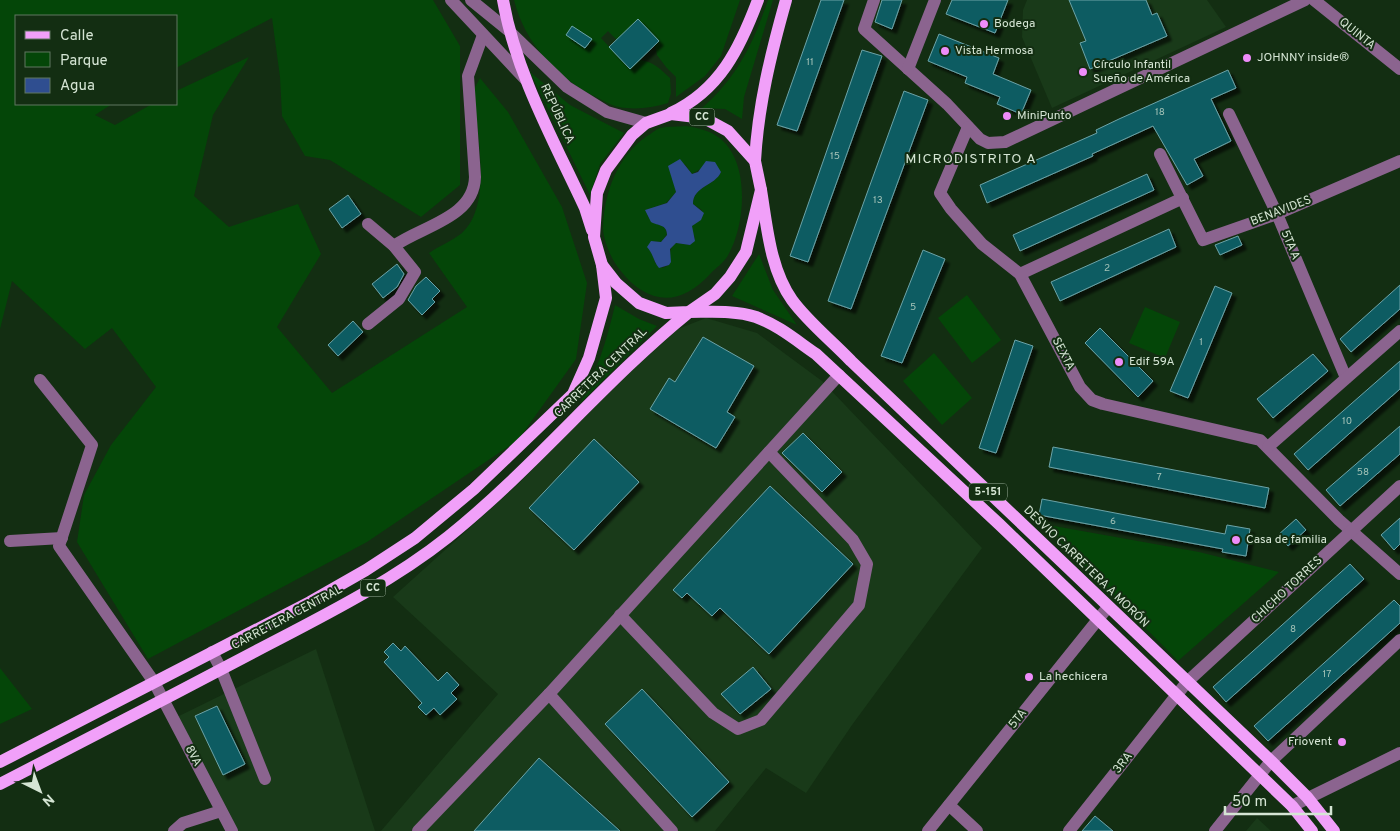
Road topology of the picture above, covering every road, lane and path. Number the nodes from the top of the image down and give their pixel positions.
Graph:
1 (451, 0) edge
2 (471, 0) edge
3 (503, 0) edge
4 (758, 0) edge
5 (786, 0) edge
6 (874, 0) edge
7 (935, 0) edge
8 (1305, 0) edge
9 (1314, 0) edge
10 (508, 30) junction
11 (483, 35) junction
12 (908, 69) junction
13 (1400, 69) edge
14 (525, 79) junction
15 (671, 114) junction
16 (1229, 114) dead end
17 (646, 123) junction
18 (968, 127) junction
19 (1160, 154) dead end
20 (755, 161) junction
21 (1400, 161) edge
22 (761, 190) junction
23 (1183, 198) junction
24 (1277, 214) junction
25 (368, 224) dead end
26 (594, 237) junction
27 (394, 246) junction
28 (602, 265) junction
29 (1020, 274) junction
30 (689, 312) junction
31 (368, 324) dead end
32 (1400, 331) edge
33 (851, 361) junction
34 (839, 375) junction
35 (1346, 378) junction
36 (40, 380) dead end
37 (1268, 447) junction
38 (769, 452) junction
39 (1400, 486) edge
40 (1351, 531) junction
41 (62, 538) junction
42 (10, 541) dead end
43 (1395, 562) edge
44 (1400, 574) edge
45 (1108, 607) junction
46 (620, 615) junction
47 (1097, 621) junction
48 (1400, 640) edge
49 (212, 652) junction
50 (222, 669) junction
51 (154, 682) junction
52 (1187, 682) junction
53 (549, 694) junction
54 (1176, 696) junction
55 (164, 699) junction
56 (1400, 752) edge
57 (1270, 761) junction
58 (0, 762) edge
59 (1260, 776) junction
60 (265, 779) dead end
61 (0, 784) edge
62 (1307, 797) junction
63 (949, 805) junction
64 (1292, 806) junction
65 (222, 810) junction
66 (174, 831) edge
67 (232, 831) edge
68 (418, 831) edge
69 (672, 831) edge
70 (928, 831) edge
71 (977, 831) edge
72 (1069, 831) edge
73 (1215, 831) edge
74 (1312, 831) edge
75 (1334, 831) edge

1 - 11 street
2 - 10 street
3 - 10 main road, REPÚBLICA / CC
4 - 15 main road, CC
5 - 20 main road, CC
6 - 12 street
7 - 12 street
8 - 18 street
9 - 13 street, QUINTA
10 - 14 main road, REPÚBLICA / CC
10 - 17 street
11 - 14 street
11 - 27 street
12 - 18 street
14 - 26 main road, REPÚBLICA / CC
15 - 17 main road, CC
15 - 20 main road, CC
16 - 24 street, 5TA A
17 - 26 main road, CC
18 - 29 street, SEXTA
19 - 23 street, BENAVIDES
20 - 22 main road, CC
21 - 24 street, BENAVIDES
22 - 30 main road, CC
22 - 33 main road, DESVIO CARRETERA A MORÓN / 5-151
23 - 24 street, BENAVIDES
23 - 29 street
24 - 35 street, 5TA A
25 - 27 street
26 - 28 main road, CC
27 - 31 street
28 - 30 main road, CC
28 - 49 main road, CARRETERA CENTRAL / CC
29 - 37 street, SEXTA
30 - 34 main road, 5-151
30 - 50 main road, CARRETERA CENTRAL / CC
32 - 35 street
33 - 34 main road
33 - 45 main road, DESVIO CARRETERA A MORÓN / 5-151
34 - 38 street
34 - 47 main road, 5-151
35 - 37 street
36 - 41 street
37 - 40 street, SEXTA
38 - 46 street
38 - 46 street
39 - 40 street, CHICHO TORRES
40 - 43 street, SEXTA
40 - 52 street, CHICHO TORRES
41 - 42 street
41 - 51 street, 8VA
43 - 44 street, SEXTA
45 - 47 street, 5TA
45 - 52 main road, DESVIO CARRETERA A MORÓN / 5-151
46 - 53 street
47 - 54 main road, 5-151
47 - 63 street, 5TA
48 - 57 street
49 - 50 street
49 - 51 main road, CARRETERA CENTRAL / CC
50 - 55 main road, CARRETERA CENTRAL / CC
50 - 60 street
51 - 55 street, 8VA
51 - 58 main road, CARRETERA CENTRAL / CC
52 - 54 street, CHICHO TORRES
52 - 57 main road, DESVIO CARRETERA A MORÓN / 5-151
53 - 68 street
53 - 69 street
54 - 59 main road, 5-151
54 - 72 street, 3RA
55 - 61 main road, CARRETERA CENTRAL / CC
55 - 65 street, 8VA
56 - 62 street
57 - 59 street
57 - 62 main road, DESVIO CARRETERA A MORÓN / 5-151
59 - 64 main road, 5-151
59 - 73 street
62 - 64 street
62 - 75 main road, DESVIO CARRETERA A MORÓN / 5-151
63 - 70 street, 5TA
63 - 71 street
64 - 74 main road, 5-151
65 - 66 street
65 - 67 street, 8VA

